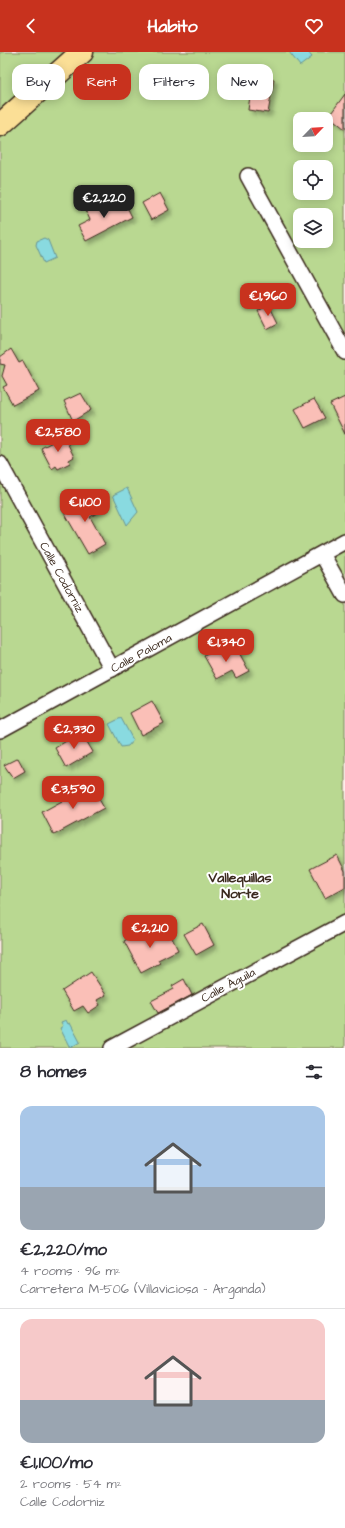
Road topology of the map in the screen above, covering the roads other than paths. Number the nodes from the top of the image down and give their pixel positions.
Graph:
1 (82, 52) edge
2 (0, 124) edge
3 (248, 176) dead end
4 (345, 352) edge
5 (0, 464) edge
6 (345, 541) edge
7 (322, 554) junction
8 (345, 595) edge
9 (112, 669) junction
10 (0, 730) edge
11 (345, 923) edge
12 (112, 1048) edge

1 - 2 main road
3 - 4 street
5 - 9 street, Calle Codorniz
6 - 7 street, Calle Paloma
7 - 8 street
7 - 9 street, Calle Paloma
9 - 10 street, Calle Paloma
11 - 12 street, Calle Águila

